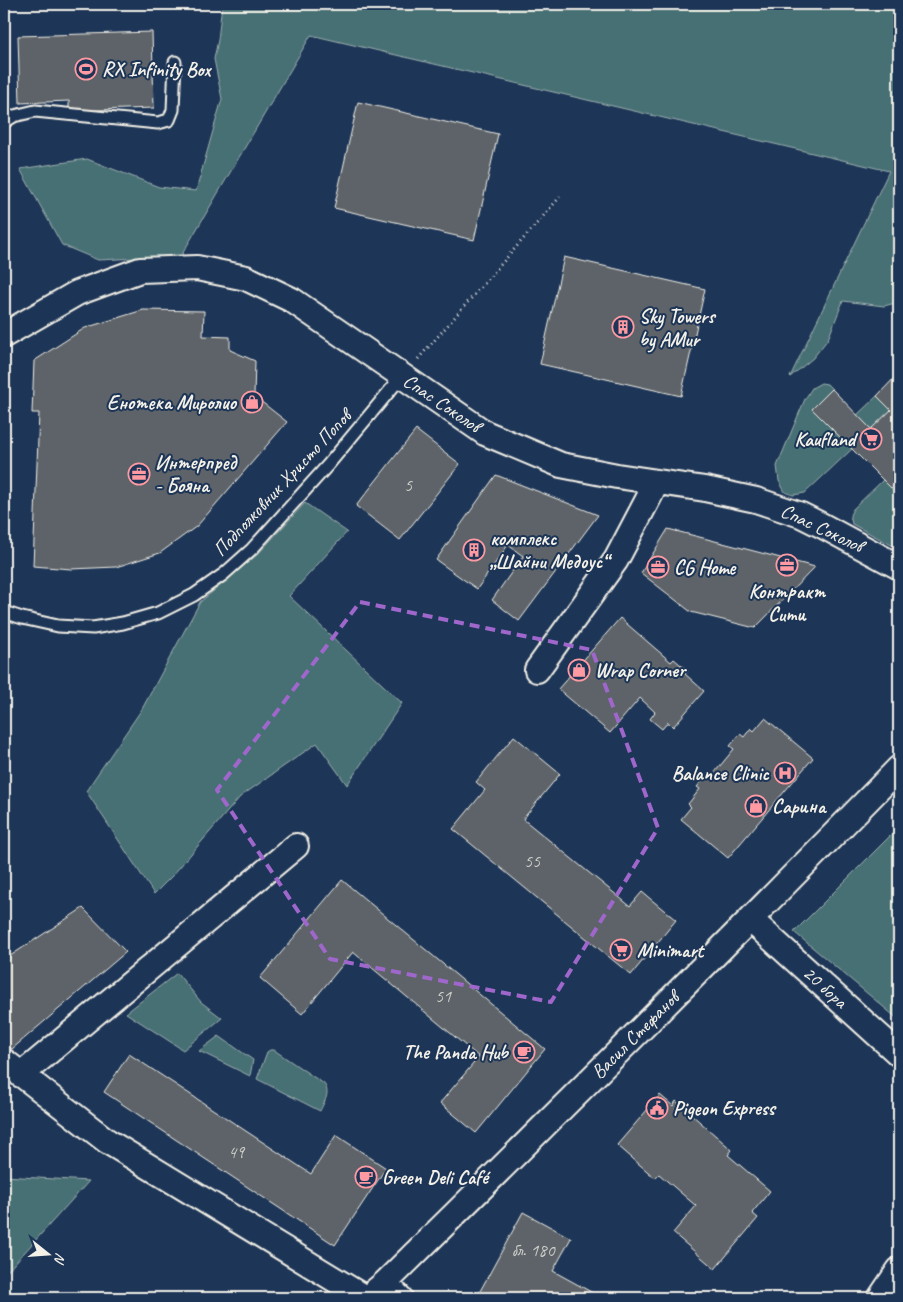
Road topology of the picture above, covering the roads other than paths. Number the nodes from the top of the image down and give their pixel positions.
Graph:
1 (175, 62) dead end
2 (4, 122) edge
3 (4, 335) edge
4 (402, 376) junction
5 (657, 482) junction
6 (899, 567) edge
7 (4, 612) edge
8 (537, 670) dead end
9 (899, 768) edge
10 (296, 846) dead end
11 (751, 920) junction
12 (899, 1054) edge
13 (12, 1068) edge
14 (899, 1270) edge
15 (379, 1295) edge
16 (880, 1298) edge

1 - 2 lane
3 - 4 street, Спас Соколов
4 - 5 street, Спас Соколов
4 - 7 lane, Подполковник Христо Попов
5 - 6 street, Спас Соколов
5 - 8 street
9 - 11 street, Васил Стефанов
10 - 13 street
11 - 12 street, 20 бора
11 - 15 street, Васил Стефанов
13 - 15 street
14 - 16 street

